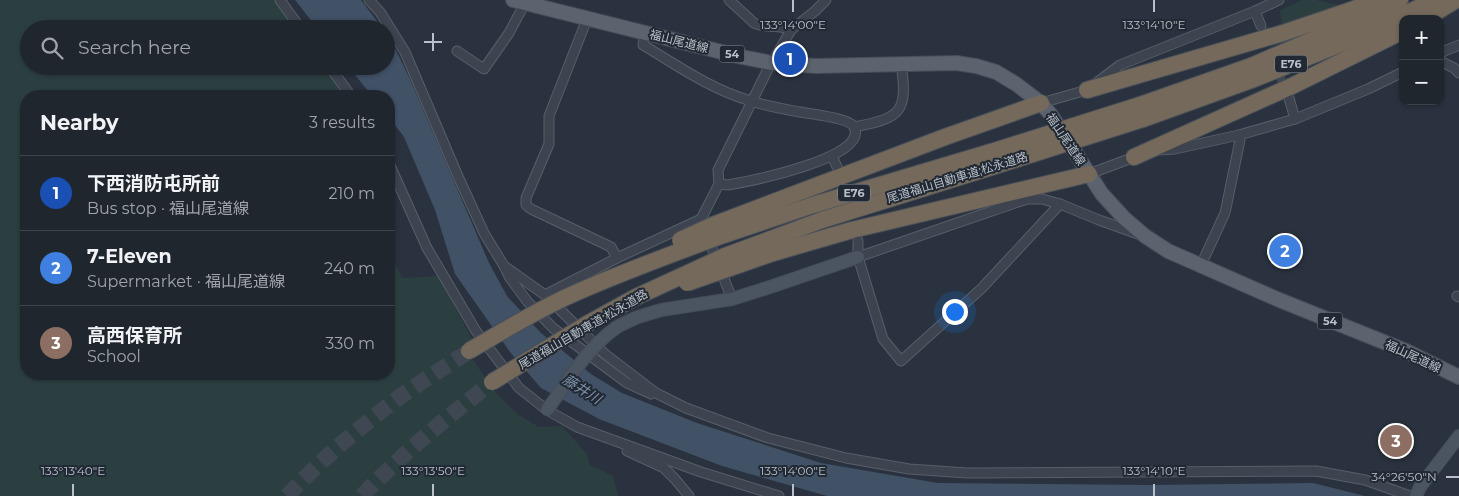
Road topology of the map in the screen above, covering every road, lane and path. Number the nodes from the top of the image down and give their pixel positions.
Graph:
1 (280, 0) edge
2 (369, 0) edge
3 (729, 0) edge
4 (826, 0) edge
5 (1277, 0) edge
6 (1375, 0) edge
7 (1400, 0) edge
8 (1434, 0) edge
9 (1456, 0) edge
10 (519, 2) edge
11 (1255, 11) junction
12 (1431, 15) edge
13 (587, 19) junction
14 (294, 20) edge
15 (385, 20) edge
16 (1261, 26) tunnel mouth
17 (791, 30) junction
18 (645, 33) junction
19 (1399, 33) edge
20 (395, 36) edge
21 (1459, 45) edge
22 (457, 51) dead end
23 (1444, 52) edge
24 (772, 63) junction
25 (901, 63) junction
26 (1444, 63) edge
27 (1457, 70) edge
28 (1399, 74) edge
29 (336, 75) edge
30 (347, 90) edge
31 (1087, 90) junction
32 (1288, 98) tunnel mouth
33 (752, 102) junction
34 (1040, 103) junction
35 (1141, 112) junction
36 (1295, 119) junction
37 (854, 127) junction
38 (1239, 135) junction
39 (832, 156) junction
40 (1134, 157) junction
41 (993, 159) junction
42 (837, 167) dead end
43 (1089, 174) junction
44 (395, 176) edge
45 (719, 184) junction
46 (1060, 204) junction
47 (711, 227) junction
48 (1145, 236) junction
49 (858, 241) dead end
50 (858, 256) junction
51 (617, 258) junction
52 (728, 262) junction
53 (1201, 265) junction
54 (504, 266) junction
55 (544, 295) junction
56 (732, 299) junction
57 (469, 351) tunnel mouth
58 (1459, 377) edge
59 (492, 382) tunnel mouth
60 (656, 393) junction
61 (547, 410) junction
62 (578, 427) junction
63 (1459, 436) edge
64 (689, 496) edge
65 (779, 496) edge
66 (1410, 496) edge
67 (1416, 496) edge

1 - 14 street
2 - 15 street
3 - 17 street
4 - 17 street
5 - 11 street
6 - 31 highway
7 - 35 highway, 尾道福山自動車道;松永道路 / E76
8 - 35 highway, 尾道福山自動車道;松永道路 / E76
9 - 12 highway
10 - 13 main road, 福山尾道線 / 54
10 - 22 street
11 - 16 street
11 - 31 street
13 - 18 main road, 福山尾道線 / 54
13 - 51 street
17 - 24 street
18 - 24 main road, 福山尾道線 / 54
18 - 33 street
19 - 40 highway
20 - 54 street
21 - 23 street
24 - 25 main road, 福山尾道線 / 54
24 - 33 street
25 - 34 main road, 福山尾道線 / 54
25 - 37 street
26 - 27 street
28 - 36 street
29 - 30 street
31 - 34 street
32 - 36 street
33 - 37 street
33 - 45 street
34 - 43 main road, 福山尾道線 / 54
34 - 47 highway
35 - 41 highway, 尾道福山自動車道;松永道路 / E76, bridge
36 - 38 street
37 - 39 street
38 - 40 street
38 - 53 street
39 - 42 street
39 - 45 street
40 - 43 street
41 - 47 highway, 尾道福山自動車道;松永道路 / E76
41 - 52 highway, 尾道福山自動車道;松永道路 / E76
43 - 48 main road, 福山尾道線 / 54
43 - 52 highway
44 - 61 street
45 - 47 street
46 - 48 street
46 - 50 street
46 - 50 street
47 - 51 street
47 - 56 street
47 - 57 highway, 尾道福山自動車道;松永道路 / E76, bridge
48 - 53 main road, 福山尾道線 / 54
49 - 50 street
50 - 56 street
51 - 55 street
52 - 59 highway, 尾道福山自動車道;松永道路 / E76, bridge
53 - 58 main road, 福山尾道線 / 54
54 - 55 street
54 - 60 street
55 - 60 street
56 - 61 street, bridge
60 - 66 street
61 - 62 street
62 - 64 street
62 - 65 street
63 - 67 street

